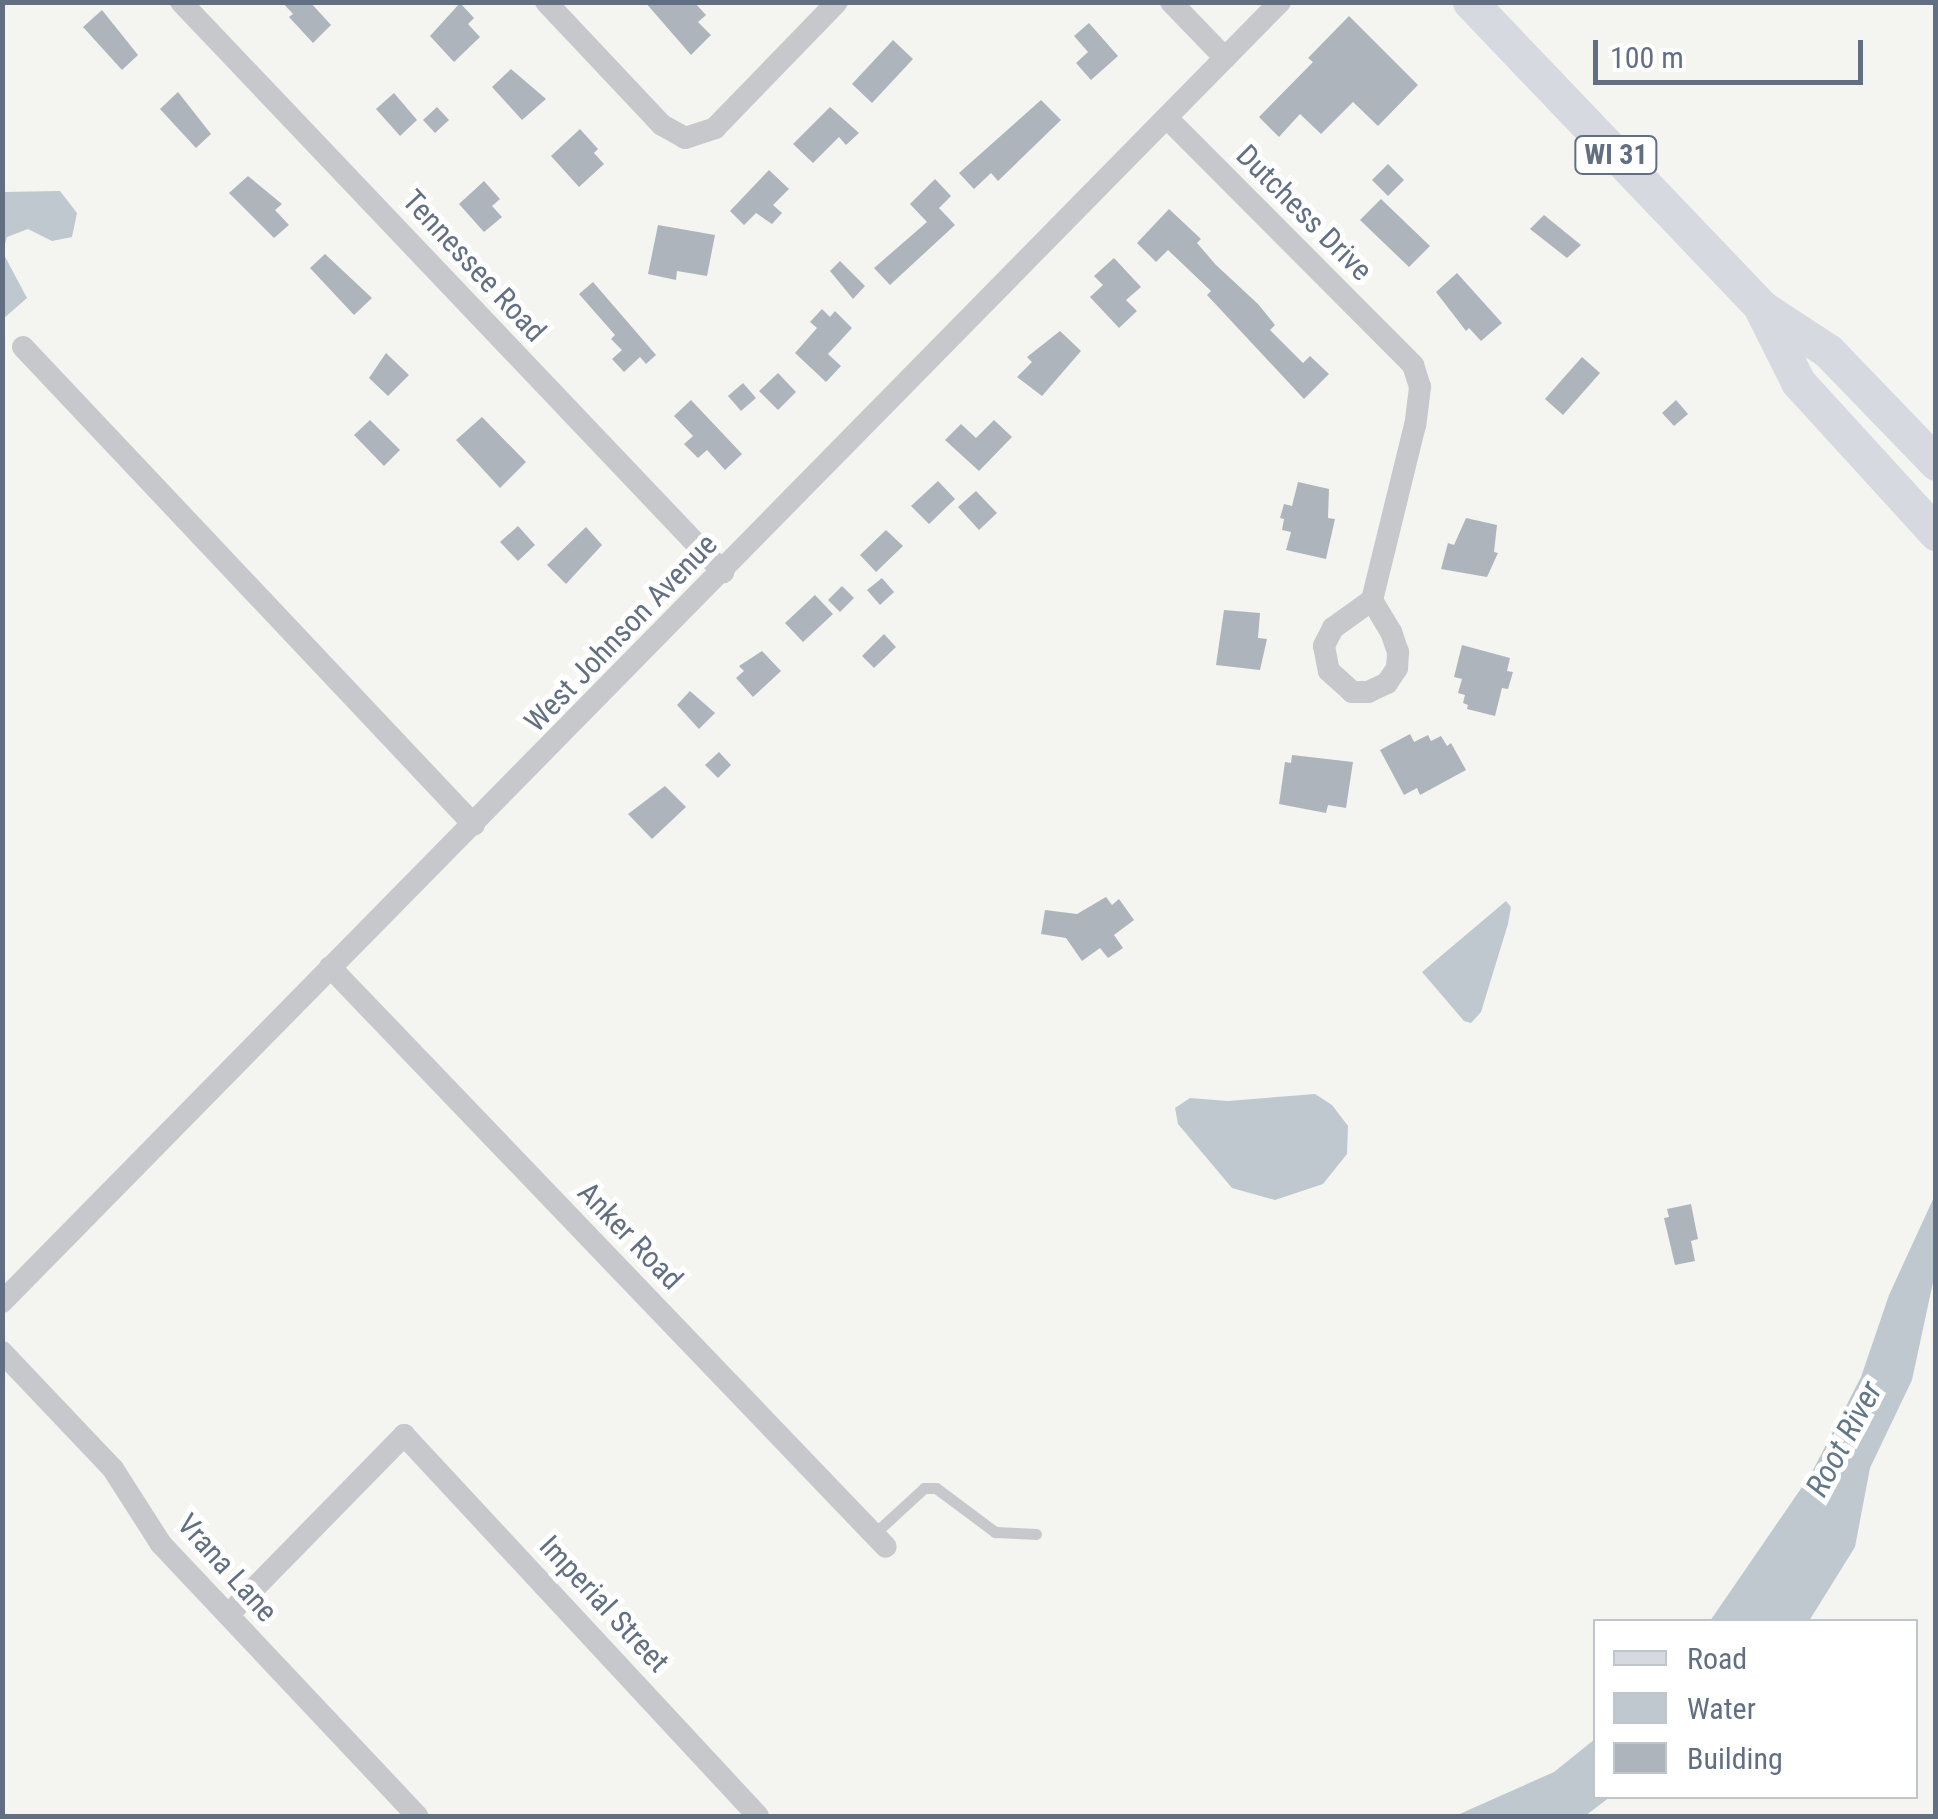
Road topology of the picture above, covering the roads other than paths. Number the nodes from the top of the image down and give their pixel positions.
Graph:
1 (180, 2) edge
2 (546, 2) edge
3 (837, 2) edge
4 (1171, 2) edge
5 (1280, 2) edge
6 (1470, 2) edge
7 (1225, 58) junction
8 (1167, 118) junction
9 (1761, 306) junction
10 (23, 347) dead end
11 (1936, 462) edge
12 (1936, 533) edge
13 (723, 572) junction
14 (1372, 600) dead end
15 (474, 825) junction
16 (330, 967) junction
17 (2, 1302) edge
18 (2, 1352) edge
19 (1036, 1534) dead end
20 (880, 1540) joint
21 (228, 1615) junction
22 (417, 1816) edge
23 (760, 1816) edge

1 - 13 street, Tennessee Road
2 - 3 street
4 - 7 street
5 - 7 street, West Johnson Avenue
6 - 9 main road, WI 31
7 - 8 street, West Johnson Avenue
8 - 13 street, West Johnson Avenue
8 - 14 street, Dutchess Drive
9 - 11 main road, WI 31
9 - 12 main road, WI 31
10 - 15 street
13 - 15 street, West Johnson Avenue
15 - 16 street, West Johnson Avenue
16 - 17 street, West Johnson Avenue
16 - 20 street, Anker Road
18 - 21 street, Vrana Lane
19 - 20 lane
21 - 22 street, Vrana Lane
21 - 23 street, Imperial Street

